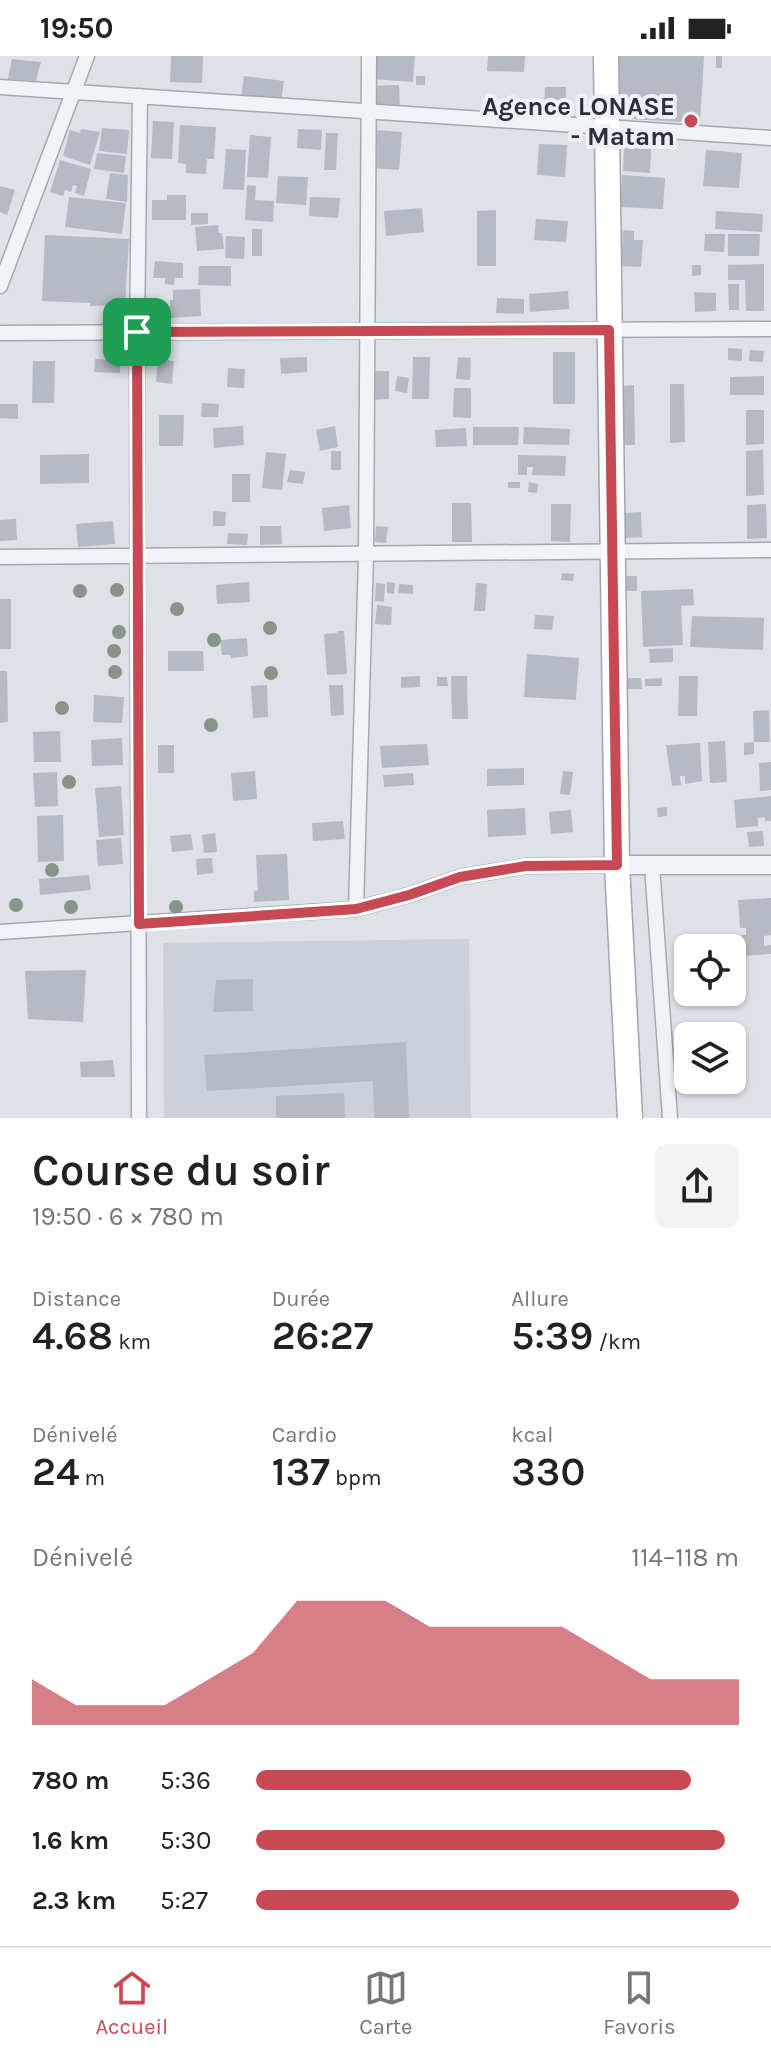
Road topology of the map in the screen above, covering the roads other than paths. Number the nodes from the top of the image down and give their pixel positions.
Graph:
1 (87, 56) edge
2 (369, 56) edge
3 (606, 56) edge
4 (0, 87) edge
5 (73, 92) junction
6 (140, 96) junction
7 (368, 111) junction
8 (606, 127) junction
9 (771, 138) edge
10 (0, 286) edge
11 (771, 329) edge
12 (609, 330) junction
13 (367, 331) junction
14 (137, 332) junction
15 (0, 333) edge
16 (771, 550) edge
17 (612, 551) junction
18 (366, 554) junction
19 (138, 556) junction
20 (0, 557) edge
21 (617, 865) junction
22 (771, 865) edge
23 (652, 866) junction
24 (356, 909) junction
25 (139, 924) junction
26 (0, 932) edge
27 (139, 1118) edge
28 (630, 1118) edge
29 (670, 1118) edge

1 - 5 street
2 - 7 street
3 - 8 main road
4 - 5 street
5 - 6 street
5 - 10 street
6 - 7 street
6 - 14 street
7 - 8 street
7 - 13 street
8 - 9 street
8 - 12 main road
11 - 12 street
12 - 13 street
12 - 17 main road
13 - 14 street
13 - 18 street
14 - 15 street
14 - 19 street
16 - 17 street
17 - 18 street
17 - 21 main road
18 - 19 street
18 - 24 street
19 - 20 street
19 - 25 street
21 - 23 street
21 - 24 street
21 - 28 main road
22 - 23 street
23 - 29 street
24 - 25 street
25 - 26 street
25 - 27 street

